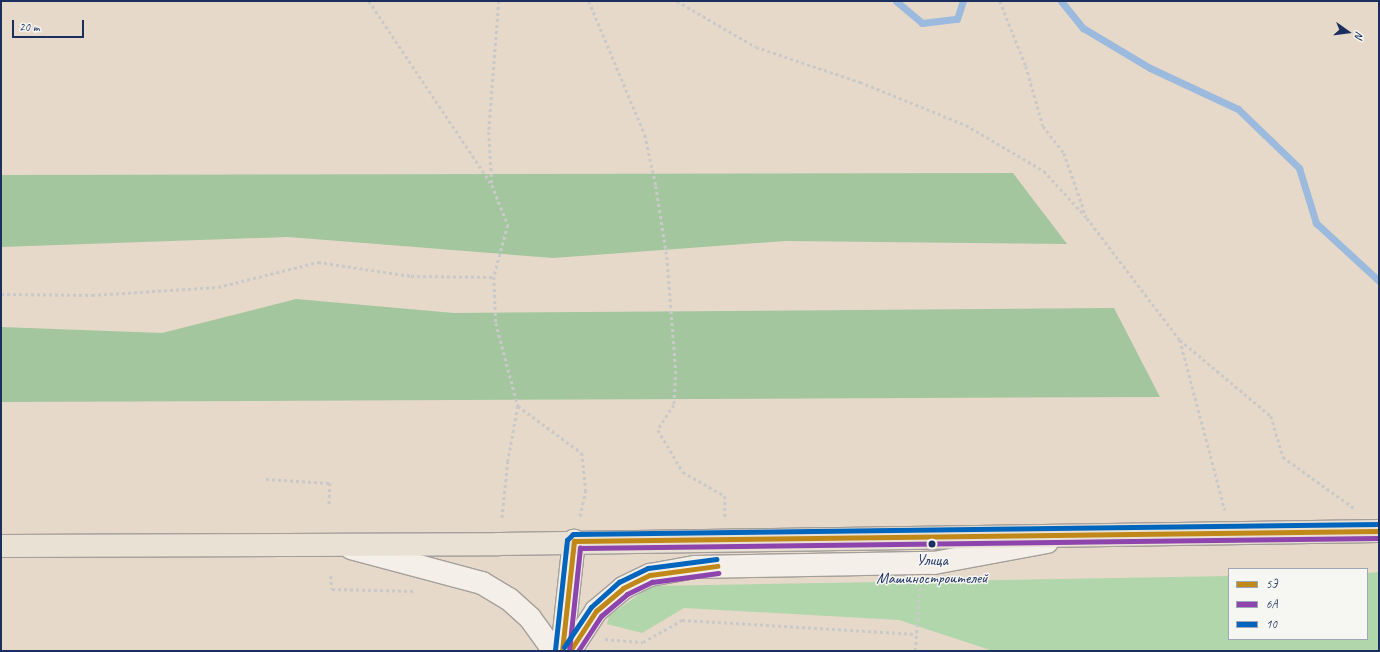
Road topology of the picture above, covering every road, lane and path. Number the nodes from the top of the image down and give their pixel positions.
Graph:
1 (369, 1) edge
2 (499, 1) edge
3 (589, 1) edge
4 (677, 1) edge
5 (1000, 1) edge
6 (492, 185) junction
7 (1086, 218) junction
8 (494, 277) junction
9 (1, 294) edge
10 (1180, 340) junction
11 (518, 406) junction
12 (266, 479) dead end
13 (329, 506) dead end
14 (1379, 531) edge
15 (1233, 534) junction
16 (1069, 538) junction
17 (725, 539) junction
18 (574, 541) junction
19 (330, 543) junction
20 (498, 544) junction
21 (1, 546) edge
22 (331, 576) dead end
23 (920, 582) dead end
24 (418, 591) dead end
25 (917, 634) junction
26 (596, 639) dead end
27 (554, 651) edge
28 (562, 651) edge
29 (570, 651) edge
30 (915, 651) edge

1 - 6 path
2 - 6 path
3 - 17 path
4 - 7 path
5 - 7 path
6 - 8 path
7 - 10 path
8 - 9 path
8 - 11 path
10 - 14 path
10 - 15 path
11 - 18 path
11 - 20 path
12 - 13 path
14 - 15 highway
15 - 16 highway
16 - 17 highway
16 - 29 main road
17 - 18 highway
18 - 20 highway
18 - 28 main road
19 - 20 highway
19 - 21 highway
19 - 27 main road
22 - 24 path
23 - 25 path
25 - 26 path
25 - 30 path

